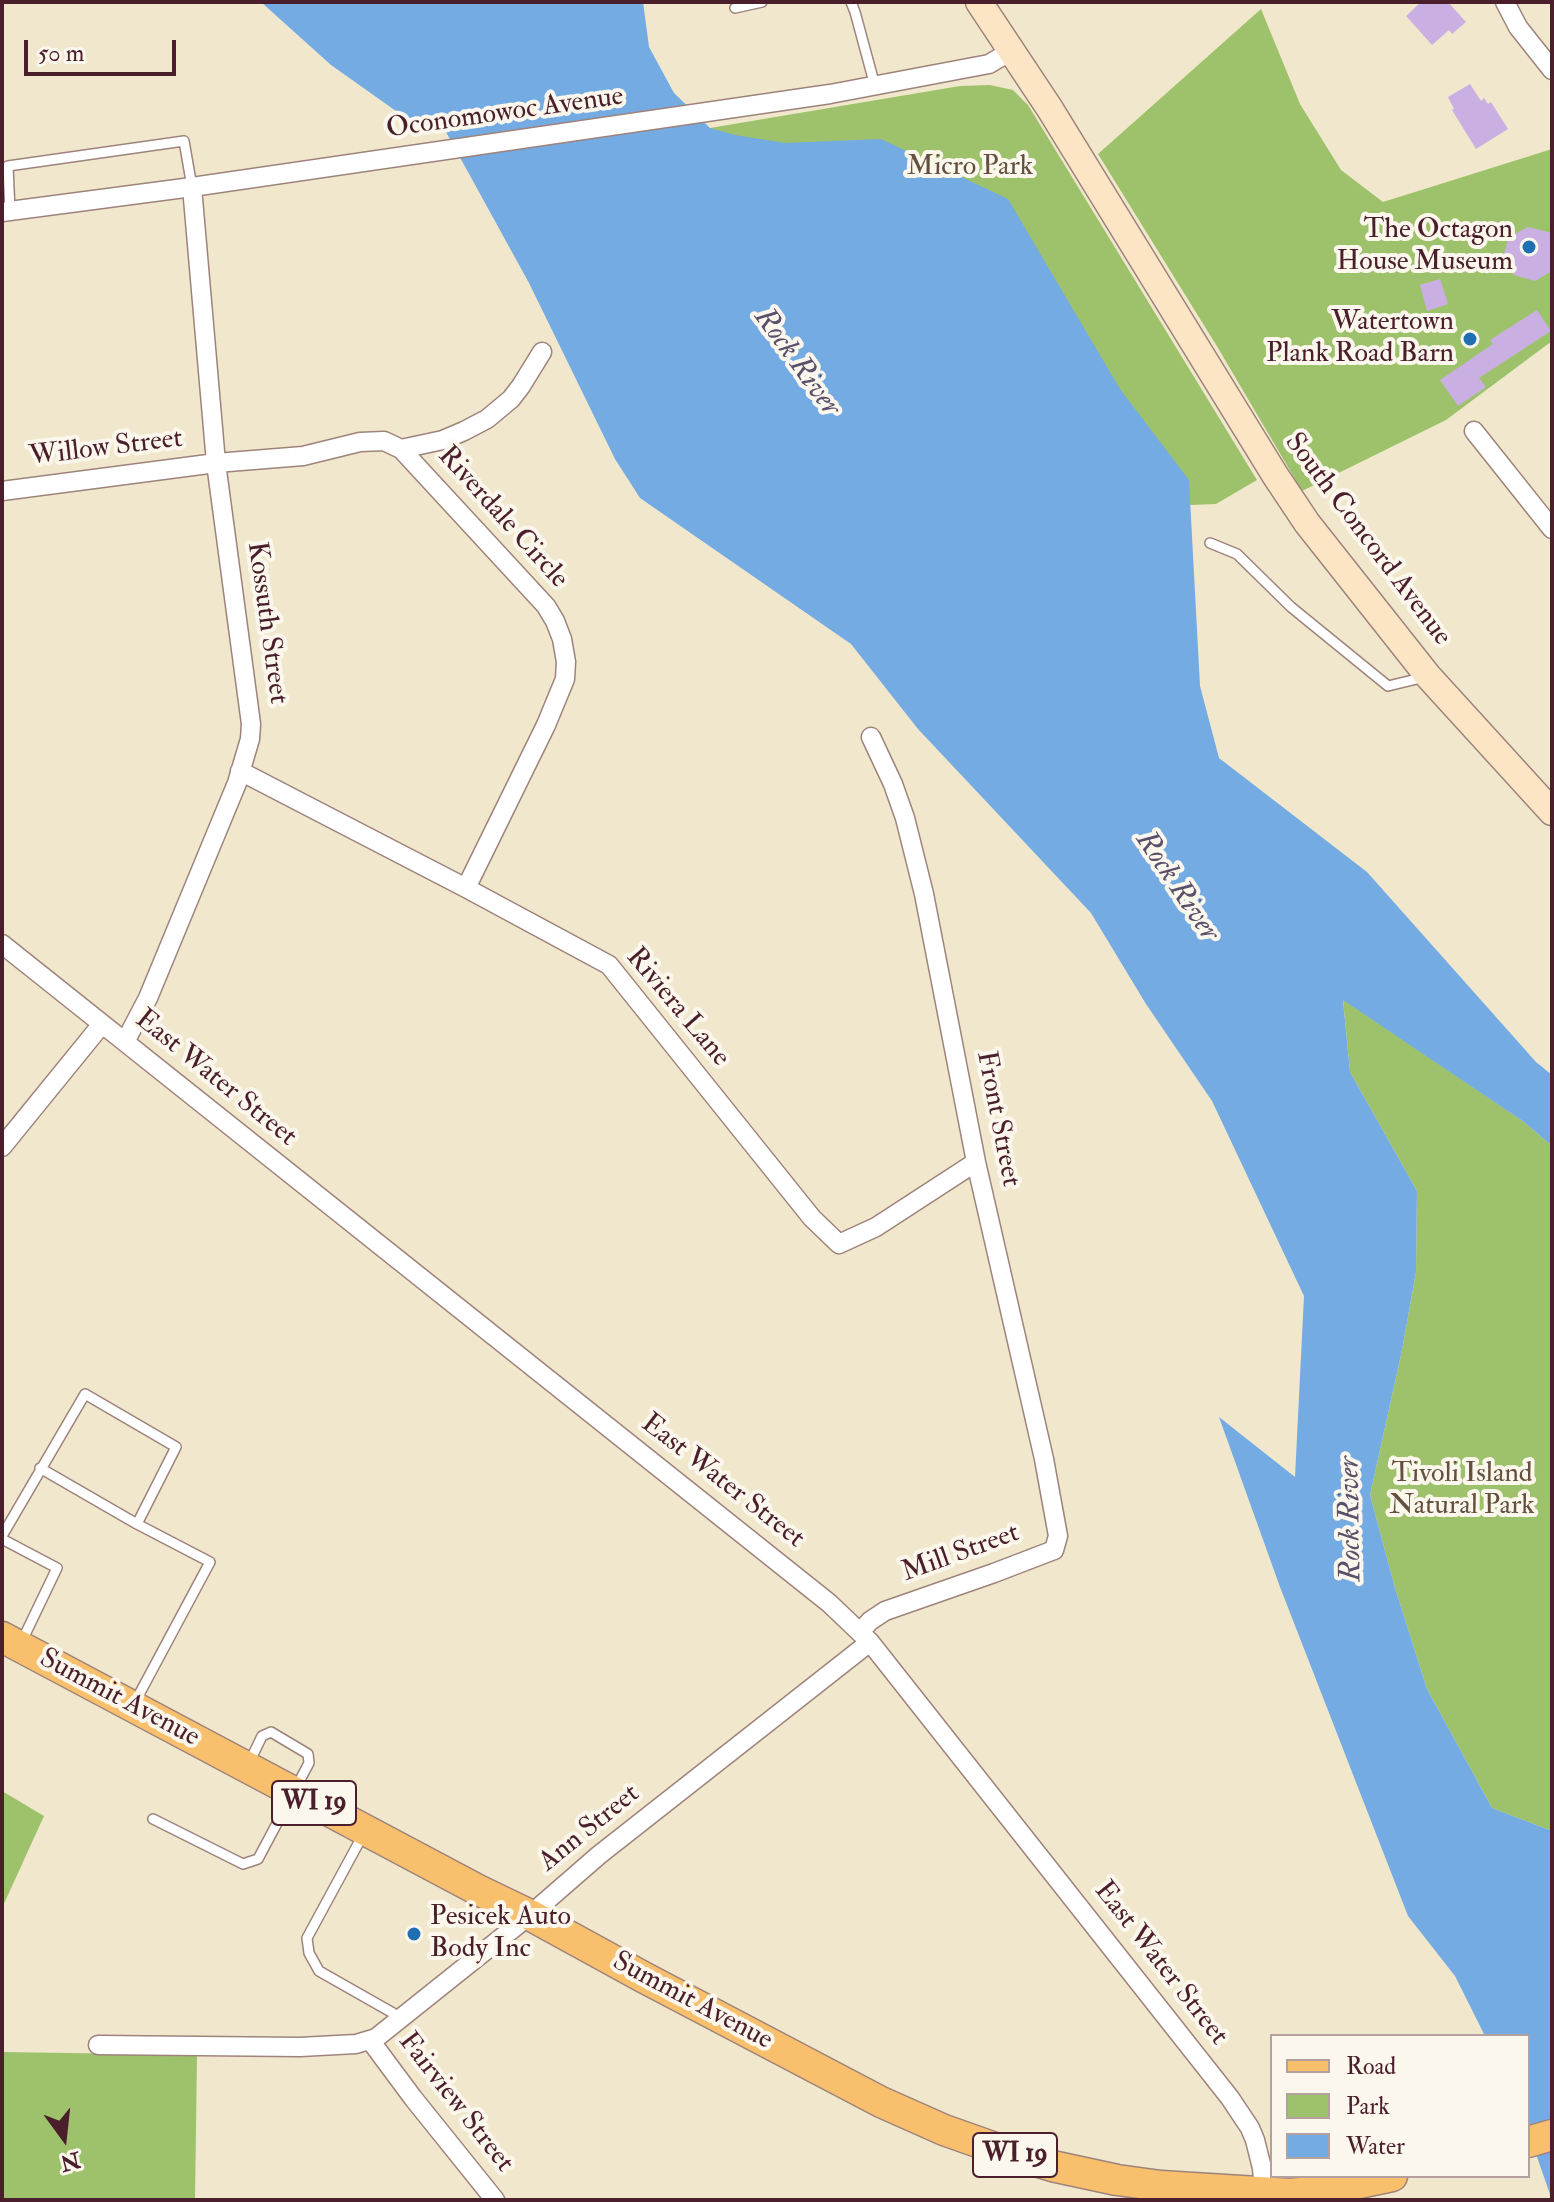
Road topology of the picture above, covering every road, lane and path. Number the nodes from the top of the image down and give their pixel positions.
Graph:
1 (762, 2) edge
2 (851, 2) edge
3 (979, 2) edge
4 (1505, 2) edge
5 (735, 8) dead end
6 (1011, 51) junction
7 (1552, 70) edge
8 (875, 86) junction
9 (192, 187) junction
10 (6, 211) edge
11 (542, 352) dead end
12 (1474, 431) dead end
13 (401, 449) junction
14 (216, 463) junction
15 (2, 491) edge
16 (1552, 529) edge
17 (1210, 543) dead end
18 (1428, 676) junction
19 (871, 737) dead end
20 (240, 771) junction
21 (1552, 812) edge
22 (466, 888) junction
23 (2, 944) edge
24 (102, 1024) junction
25 (125, 1042) junction
26 (2, 1147) edge
27 (976, 1162) junction
28 (40, 1468) junction
29 (1054, 1517) joint
30 (137, 1524) junction
31 (2, 1538) edge
32 (865, 1637) junction
33 (11, 1642) edge
34 (132, 1707) junction
35 (247, 1766) junction
36 (294, 1792) junction
37 (153, 1819) dead end
38 (365, 1830) junction
39 (530, 1915) junction
40 (400, 2017) junction
41 (370, 2040) junction
42 (98, 2045) dead end
43 (1552, 2135) edge
44 (1530, 2141) edge
45 (1383, 2178) edge
46 (1159, 2193) edge
47 (1280, 2195) edge
48 (495, 2200) edge

1 - 5 lane
2 - 8 lane
3 - 6 street, South Concord Avenue
4 - 7 street
6 - 8 street, Oconomowoc Avenue
6 - 18 street, South Concord Avenue
8 - 9 street, Oconomowoc Avenue
9 - 10 street, Oconomowoc Avenue
9 - 10 lane
9 - 14 street, Kossuth Street
11 - 13 street
12 - 16 street
13 - 14 street, Riverdale Circle
13 - 22 street, Riverdale Circle
14 - 15 street, Willow Street
14 - 20 street, Kossuth Street
17 - 18 lane
18 - 21 street, South Concord Avenue
19 - 27 street, Front Street
20 - 22 street, Riviera Lane
20 - 25 street, Kossuth Street
22 - 27 street, Riviera Lane
23 - 24 street, East Water Street
24 - 25 street, East Water Street
24 - 26 street
25 - 32 street, East Water Street
27 - 29 street, Front Street
28 - 30 lane
28 - 30 lane
28 - 31 lane
29 - 32 street, Mill Street
30 - 34 lane
31 - 33 lane
32 - 39 street, Ann Street
32 - 47 street, East Water Street
33 - 34 main road, Summit Avenue / WI 19
34 - 35 main road, Summit Avenue / WI 19
35 - 36 main road, Summit Avenue / WI 19
35 - 36 lane
36 - 37 lane
36 - 38 main road, Summit Avenue / WI 19
38 - 39 main road, Summit Avenue / WI 19
38 - 40 lane
39 - 40 street, Ann Street
39 - 46 main road, Summit Avenue / WI 19
40 - 41 street, Ann Street
41 - 42 street, Ann Street
41 - 48 street, Fairview Street
43 - 44 main road
45 - 47 main road, WI 19
46 - 47 main road, Summit Avenue / WI 19

